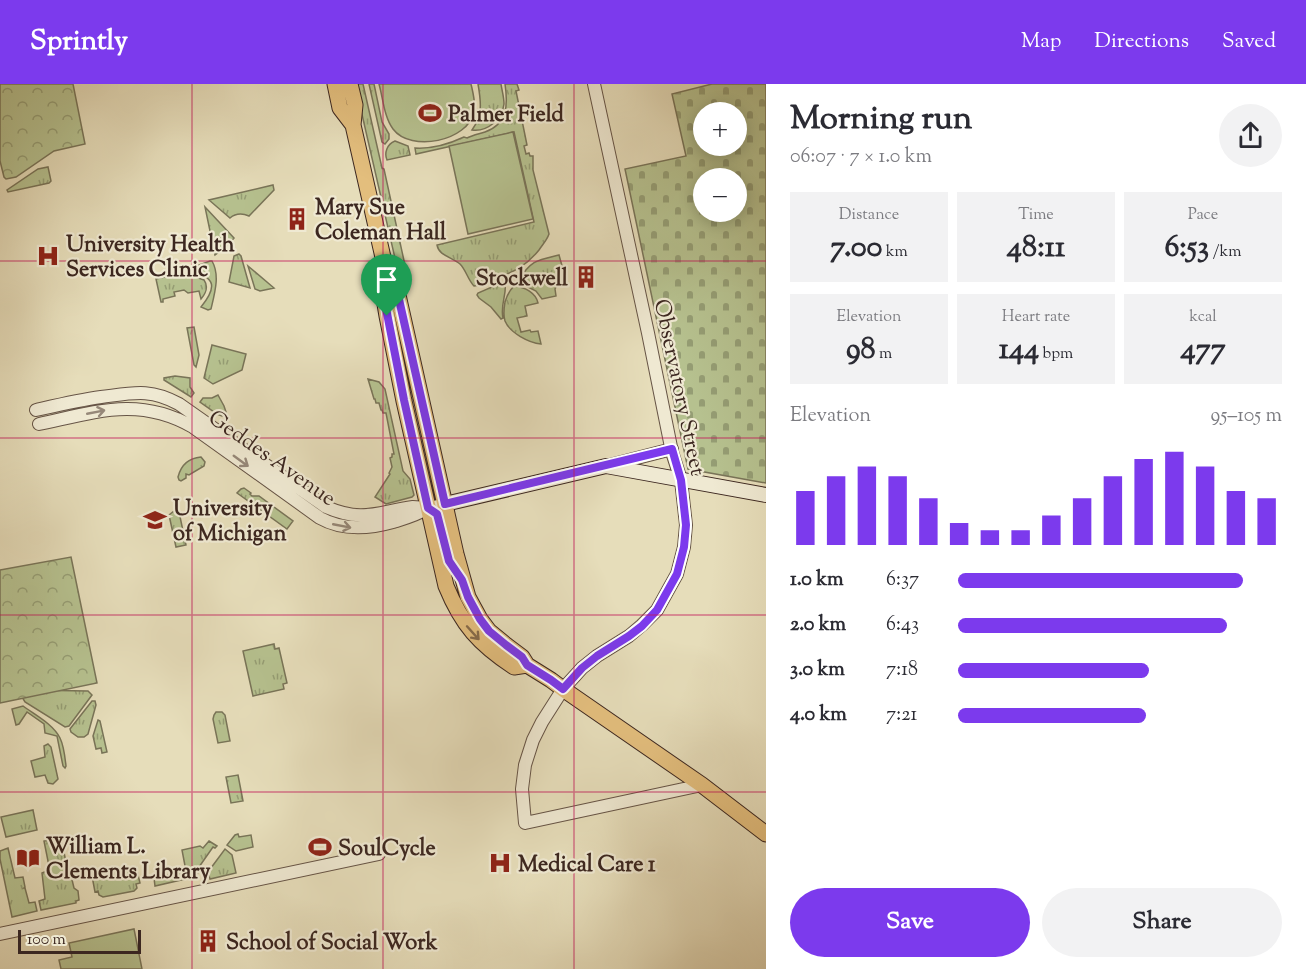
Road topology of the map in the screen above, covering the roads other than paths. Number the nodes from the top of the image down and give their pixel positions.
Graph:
1 (335, 84) edge
2 (350, 84) edge
3 (594, 84) edge
4 (353, 125) junction
5 (387, 275) junction
6 (36, 410) dead end
7 (408, 420) junction
8 (39, 424) dead end
9 (672, 449) junction
10 (606, 466) junction
11 (681, 480) junction
12 (766, 495) edge
13 (445, 504) junction
14 (428, 508) junction
15 (462, 580) junction
16 (527, 665) junction
17 (563, 689) junction
18 (702, 785) junction
19 (766, 834) edge
20 (379, 854) dead end
21 (0, 934) edge

1 - 4 main road
2 - 4 main road
3 - 9 street, Observatory Street
4 - 5 main road
5 - 7 main road
5 - 13 main road
6 - 14 street, Geddes Avenue
7 - 13 main road
7 - 14 main road
8 -> 14 street, Geddes Avenue
9 - 10 street
9 - 11 street, Observatory Street
10 - 11 main road, Geddes Avenue
10 - 13 main road, Geddes Avenue
11 - 12 main road, Geddes Avenue
11 - 17 street, Observatory Street
13 - 14 street, Geddes Avenue
13 - 15 main road
14 - 15 main road
14 -> 16 main road
15 - 16 main road
16 - 17 main road
17 - 18 main road
17 - 18 street, Observatory Street
18 - 19 main road
20 - 21 street

